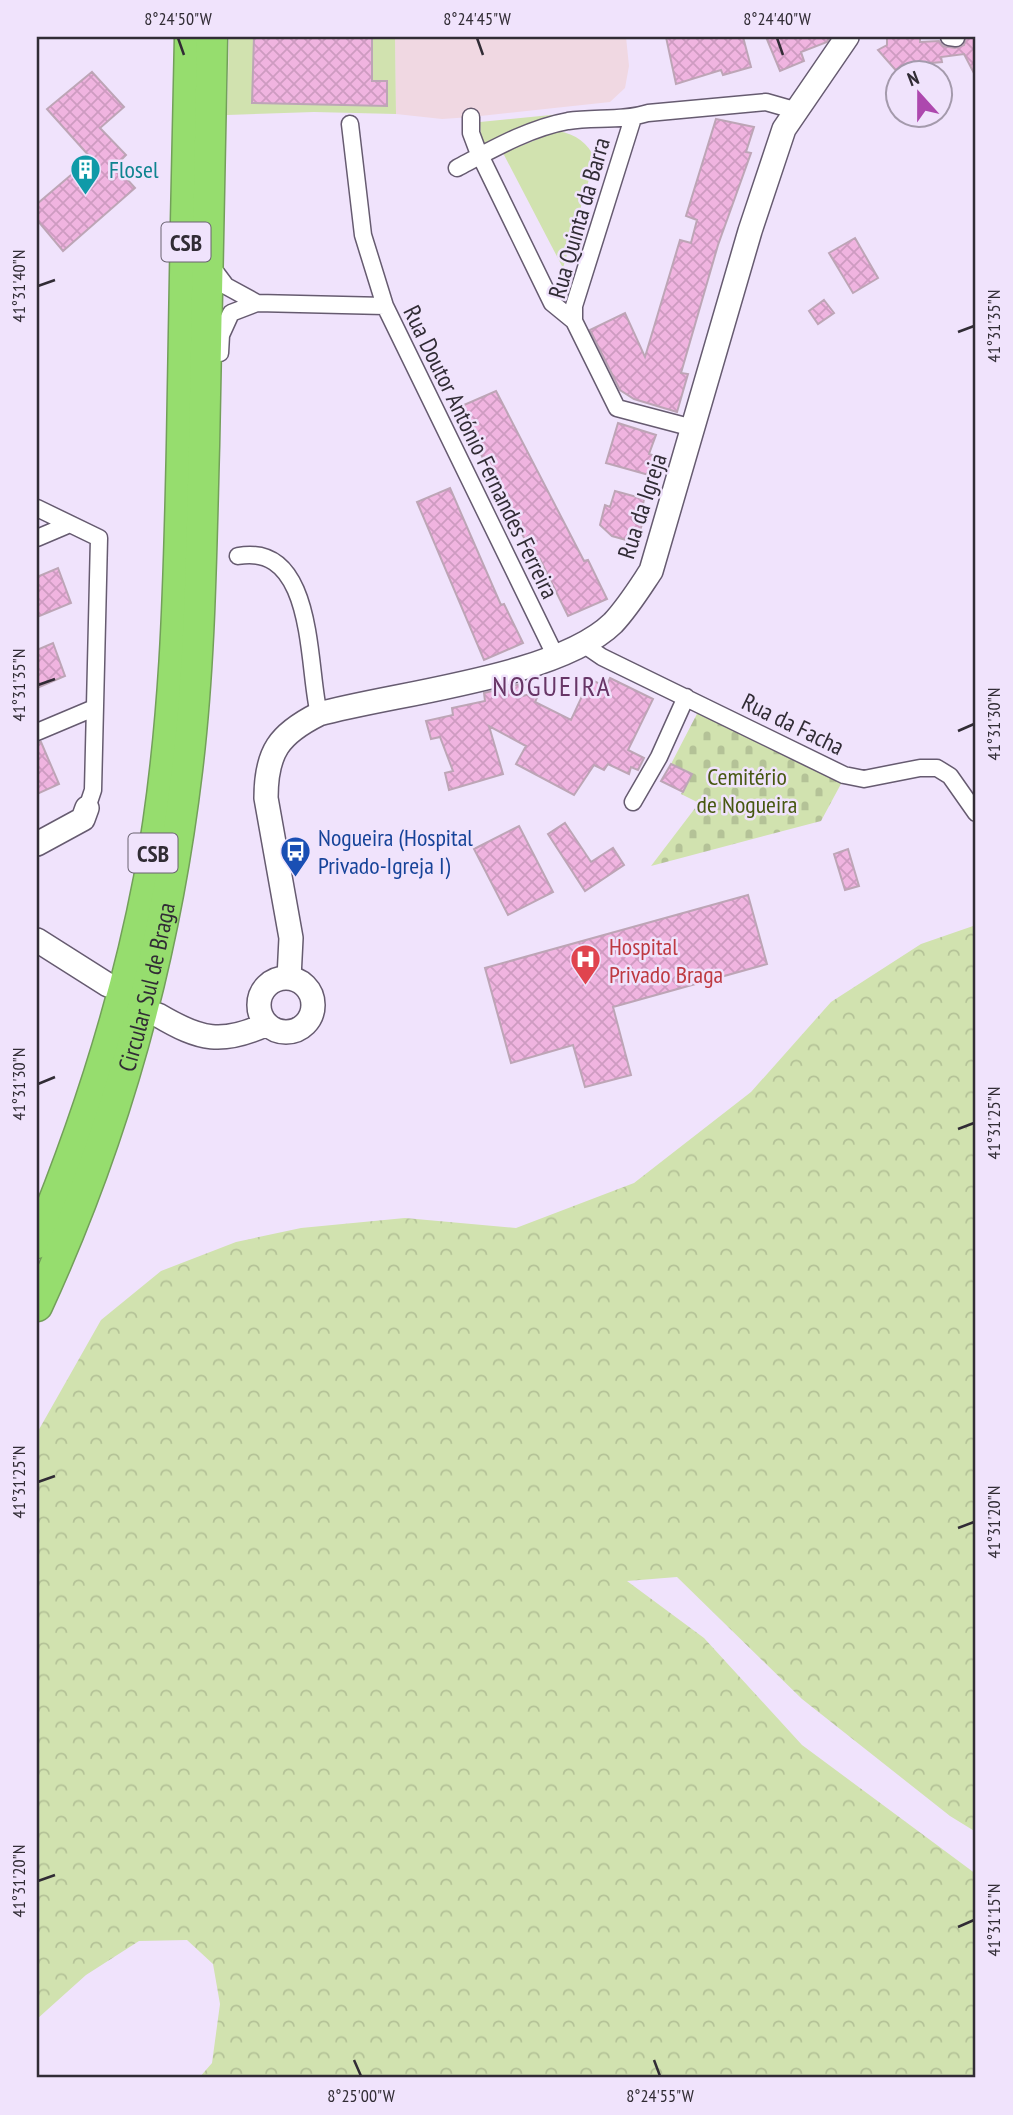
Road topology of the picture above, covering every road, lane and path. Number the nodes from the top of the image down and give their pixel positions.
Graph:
1 (190, 37) edge
2 (212, 37) edge
3 (847, 37) edge
4 (794, 110) junction
5 (471, 117) dead end
6 (632, 118) junction
7 (350, 124) dead end
8 (480, 156) junction
9 (457, 168) dead end
10 (207, 260) junction
11 (257, 303) junction
12 (386, 306) junction
13 (575, 321) junction
14 (693, 428) junction
15 (196, 441) junction
16 (37, 508) edge
17 (70, 524) junction
18 (37, 538) edge
19 (238, 556) dead end
20 (583, 644) junction
21 (556, 657) junction
22 (686, 696) junction
23 (94, 708) junction
24 (319, 714) junction
25 (37, 732) edge
26 (633, 802) dead end
27 (87, 808) joint
28 (976, 813) edge
29 (37, 844) edge
30 (39, 945) edge
31 (289, 978) junction
32 (108, 985) dead end
33 (158, 1015) dead end
34 (267, 1024) junction
35 (37, 1243) edge
36 (37, 1306) edge

1 - 15 highway, CSB
2 - 10 highway, CSB
3 - 4 street, Rua da Igreja
4 - 6 street, Rua Quinta da Barra
4 - 14 street, Rua da Igreja
5 - 8 street
6 - 8 street
6 - 13 street, Rua Quinta da Barra
7 - 12 street
8 - 9 street
8 - 13 street
10 - 11 street, Rua Doutor António Fernandes Ferreira
10 - 15 highway, CSB
11 - 12 street, Rua Doutor António Fernandes Ferreira
11 - 15 street, Rua Doutor António Fernandes Ferreira
12 - 21 street, Rua Doutor António Fernandes Ferreira
13 - 14 street, Rua Quinta da Barra
14 - 20 street, Rua da Igreja
15 - 35 highway, Circular Sul de Braga / CSB
15 - 36 highway, Circular Sul de Braga / CSB
16 - 17 street
17 - 18 street
17 - 23 street
19 - 24 street
20 - 21 street, Rua da Igreja
20 - 22 street, Rua da Facha
21 - 24 street, Rua da Igreja
22 - 26 street
22 - 28 street, Rua da Facha
23 - 25 street
23 - 27 street
24 - 31 street, Rua da Igreja
27 - 29 street
30 - 32 street
31 - 34 street
31 - 34 street
33 - 34 street

